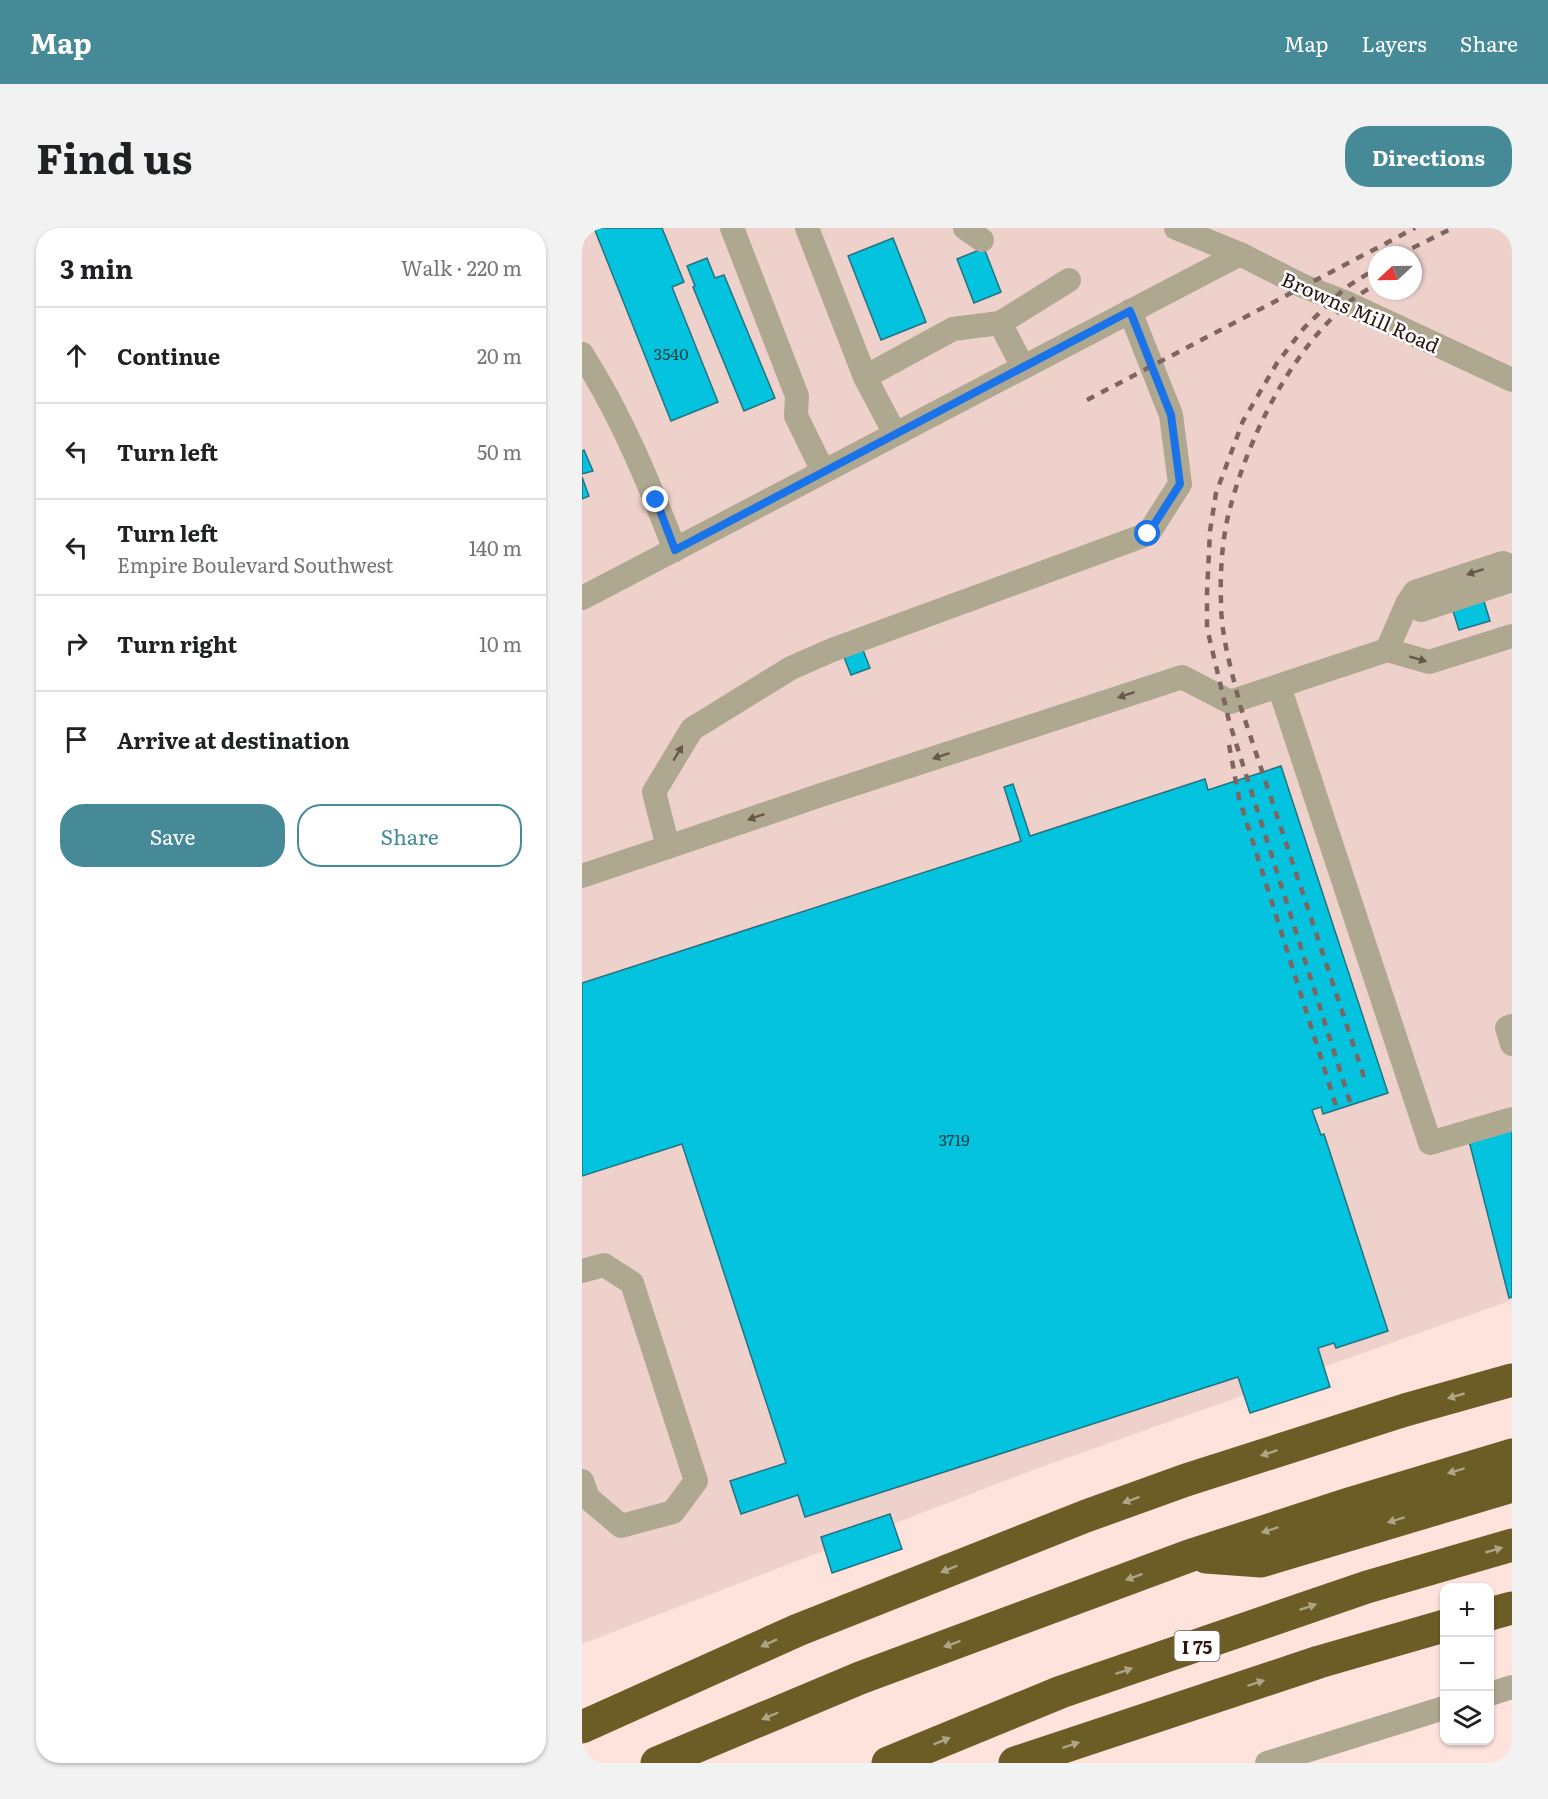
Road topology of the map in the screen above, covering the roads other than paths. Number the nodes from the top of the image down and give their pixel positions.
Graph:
1 (732, 228) edge
2 (807, 228) edge
3 (1176, 228) edge
4 (1240, 254) junction
5 (1069, 280) dead end
6 (1130, 311) junction
7 (1000, 323) junction
8 (582, 354) edge
9 (1023, 367) junction
10 (865, 377) junction
11 (1512, 380) edge
12 (895, 434) junction
13 (823, 471) junction
14 (675, 550) junction
15 (1512, 567) edge
16 (1512, 575) edge
17 (582, 598) edge
18 (1407, 604) junction
19 (1512, 636) edge
20 (1387, 650) junction
21 (1279, 686) junction
22 (668, 847) junction
23 (582, 876) edge
24 (1512, 1026) edge
25 (1512, 1044) edge
26 (1512, 1119) edge
27 (582, 1272) edge
28 (1512, 1380) edge
29 (1512, 1455) edge
30 (582, 1481) edge
31 (1512, 1485) edge
32 (1512, 1545) edge
33 (1189, 1556) junction
34 (1512, 1608) edge
35 (1494, 1613) edge
36 (1440, 1627) edge
37 (1512, 1687) edge
38 (1494, 1693) edge
39 (1440, 1709) edge
40 (582, 1727) edge
41 (657, 1763) edge
42 (888, 1763) edge
43 (1015, 1763) edge
44 (1267, 1763) edge

1 - 13 street
2 - 10 street
3 - 4 street, Browns Mill Road
4 - 6 street
4 - 11 street, Browns Mill Road
5 - 7 street
6 - 9 street
22 -> 6 street
7 - 9 street
7 - 10 street
8 - 14 street
9 - 12 street
10 - 12 street
12 - 13 street
13 - 14 street
14 - 17 street
15 -> 18 street
16 - 18 street
18 - 20 street
20 -> 19 street
20 - 21 street
21 -> 22 street
21 - 26 street
22 - 23 street
24 - 25 street
27 - 30 street
28 -> 40 highway
29 -> 33 highway
31 -> 33 highway
42 -> 32 highway, I 75
33 -> 41 highway
34 - 35 highway
43 -> 36 highway
37 - 38 street
39 - 44 street

